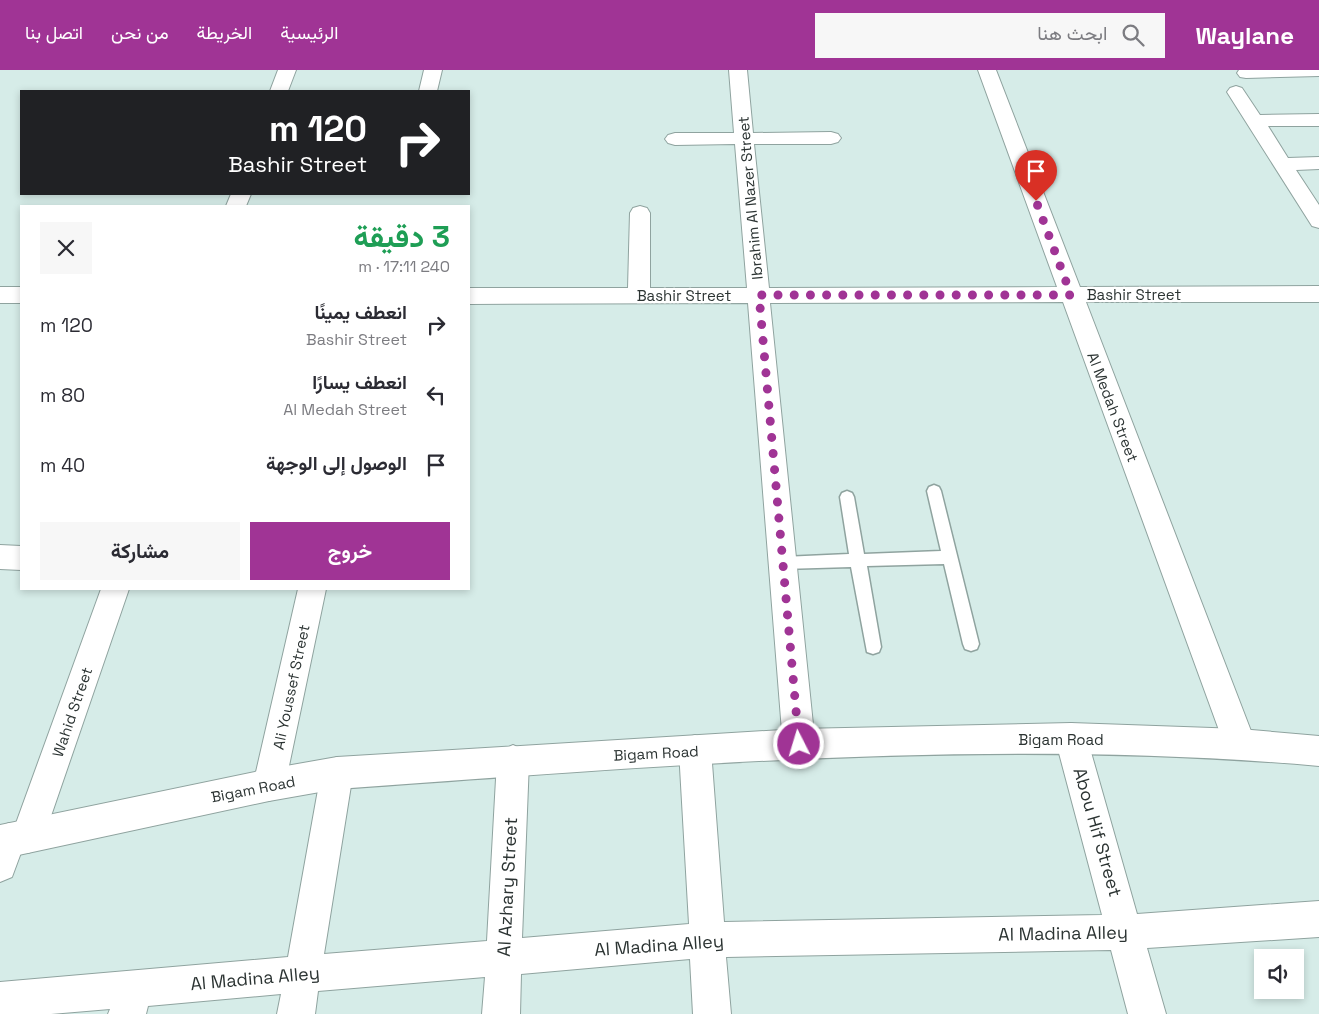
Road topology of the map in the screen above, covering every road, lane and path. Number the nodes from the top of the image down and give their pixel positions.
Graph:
1 (287, 70) edge
2 (433, 70) edge
3 (738, 70) edge
4 (987, 70) edge
5 (1319, 72) edge
6 (1246, 73) dead end
7 (279, 90) edge
8 (428, 90) edge
9 (1236, 92) dead end
10 (1319, 120) edge
11 (1254, 121) junction
12 (744, 138) junction
13 (831, 138) dead end
14 (675, 139) dead end
15 (1319, 163) edge
16 (1282, 164) junction
17 (640, 213) dead end
18 (1319, 221) edge
19 (1319, 294) edge
20 (0, 295) edge
21 (639, 295) junction
22 (759, 295) junction
23 (1071, 295) junction
24 (20, 296) edge
25 (470, 296) edge
26 (934, 491) dead end
27 (848, 497) dead end
28 (0, 557) edge
29 (950, 557) junction
30 (20, 558) edge
31 (859, 560) junction
32 (783, 564) junction
33 (115, 590) edge
34 (312, 590) edge
35 (970, 644) dead end
36 (873, 647) dead end
37 (1071, 738) junction
38 (799, 744) junction
39 (1240, 744) junction
40 (695, 750) junction
41 (1319, 751) edge
42 (513, 761) junction
43 (338, 773) junction
44 (269, 785) junction
45 (9, 846) edge
46 (1319, 919) edge
47 (1125, 932) junction
48 (707, 940) junction
49 (503, 957) junction
50 (302, 974) junction
51 (0, 1000) edge
52 (131, 1001) edge
53 (296, 1014) edge
54 (501, 1014) edge
55 (712, 1014) edge
56 (1147, 1014) edge

1 - 7 street
2 - 8 street
3 - 12 street, Ibrahim Al Nazer Street
4 - 23 street, Al Medah Street
5 - 6 street
9 - 11 street
10 - 11 street
11 - 16 street
12 - 13 street
12 - 14 street
12 - 22 street, Ibrahim Al Nazer Street
15 - 16 street
16 - 18 street
17 - 21 street
19 - 23 street, Bashir Street
20 - 24 street
21 - 22 street, Bashir Street
21 - 25 street, Bashir Street
22 - 23 street, Bashir Street
22 - 32 street, Ibrahim Al Nazer Street
23 - 39 street, Al Medah Street
26 - 29 lane
27 - 31 lane
28 - 30 street
29 - 31 lane
29 - 35 lane
31 - 32 lane
31 - 36 lane
32 - 38 street, Ibrahim Al Nazer Street
33 - 45 street, Wahid Street
34 - 44 street, Ali Youssef Street
37 - 38 street, Bigam Road
37 - 39 street, Bigam Road
37 - 47 street, Abou Hif Street
38 - 40 street, Bigam Road
39 - 41 street, Bigam Road
40 - 42 street, Bigam Road
40 - 48 street
42 - 43 street, Bigam Road
42 - 49 street, Al Azhary Street
43 - 44 street, Bigam Road
43 - 50 street
44 - 45 street, Bigam Road
46 - 47 street, Al Madina Alley
47 - 48 street, Al Madina Alley
47 - 56 street, Abou Hif Street
48 - 49 street, Al Madina Alley
48 - 55 street
49 - 50 street, Al Madina Alley
49 - 54 street, Al Azhary Street
50 - 52 street, Al Madina Alley
50 - 53 street
51 - 52 street, Al Madina Alley

